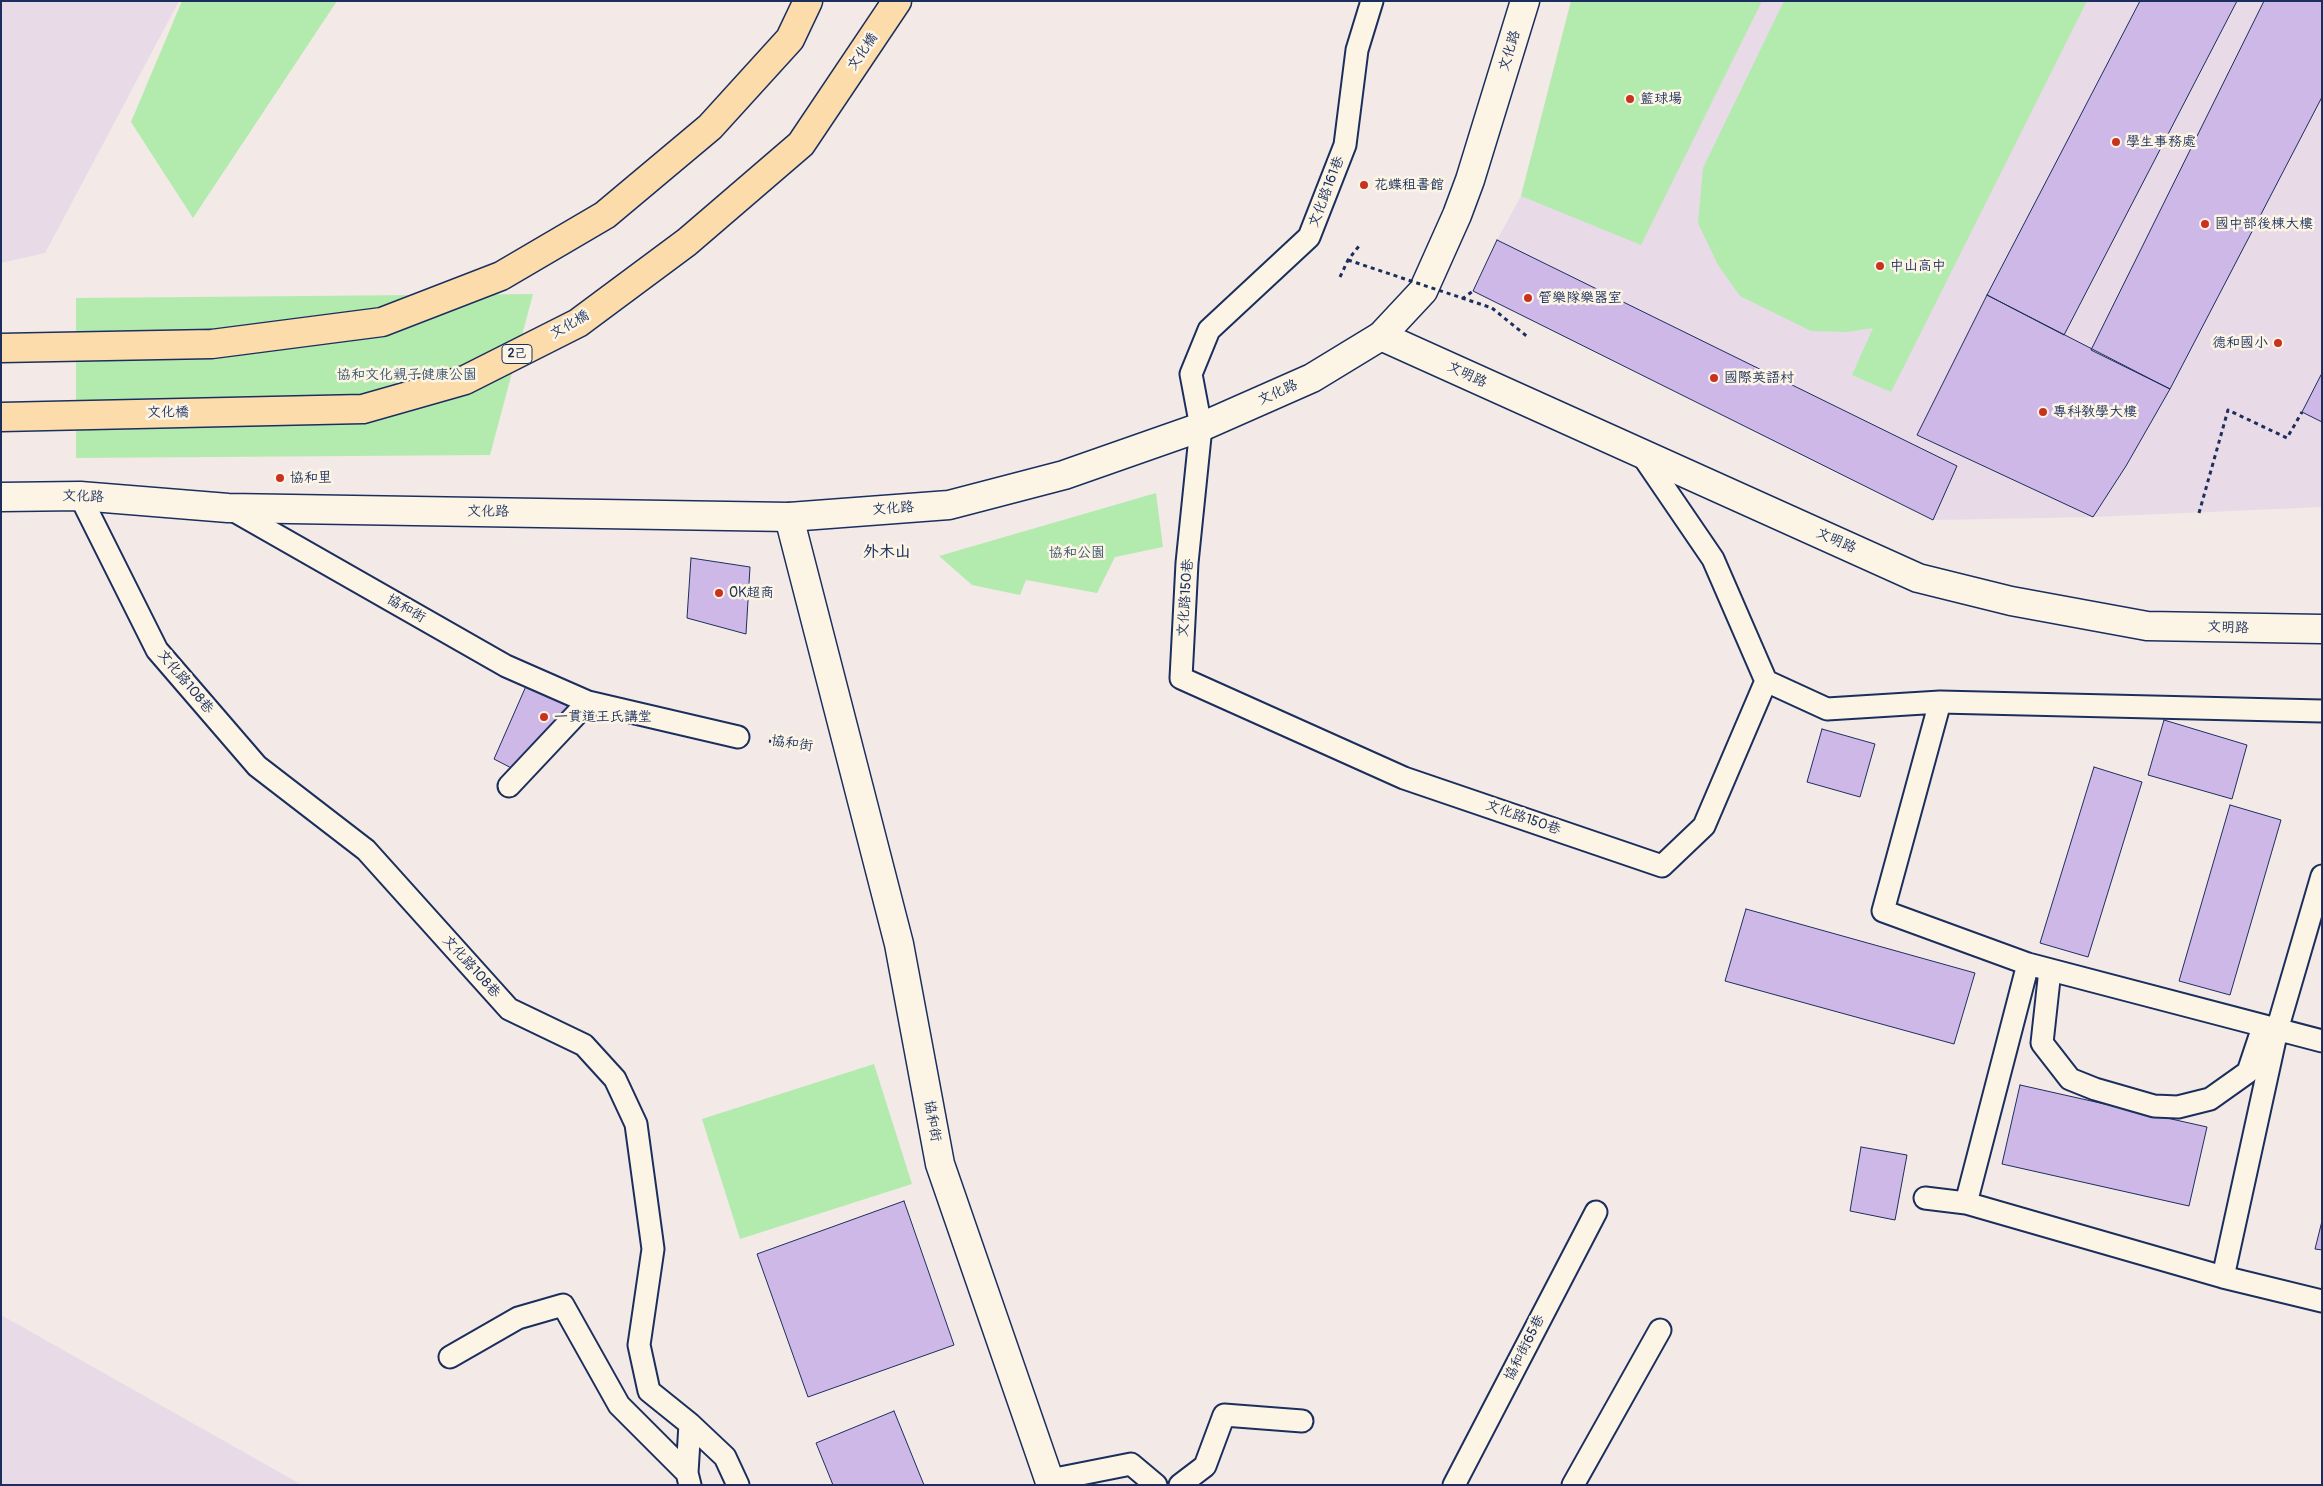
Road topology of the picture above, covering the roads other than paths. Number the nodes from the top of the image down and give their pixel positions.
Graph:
1 (808, 1) edge
2 (897, 1) edge
3 (1372, 1) edge
4 (1525, 1) edge
5 (1381, 336) junction
6 (1, 348) edge
7 (1, 417) edge
8 (1202, 427) junction
9 (1642, 455) junction
10 (80, 496) junction
11 (1, 497) edge
12 (228, 508) junction
13 (789, 517) junction
14 (2322, 629) edge
15 (1766, 681) junction
16 (588, 702) junction
17 (1940, 702) junction
18 (2322, 711) edge
19 (738, 737) road end
20 (509, 786) dead end
21 (2322, 876) edge
22 (2028, 964) junction
23 (2050, 970) junction
24 (2270, 1029) junction
25 (2322, 1042) edge
26 (1925, 1198) dead end
27 (1966, 1203) junction
28 (1596, 1212) dead end
29 (2223, 1277) junction
30 (2322, 1301) edge
31 (1660, 1330) dead end
32 (450, 1357) dead end
33 (1302, 1421) dead end
34 (690, 1424) junction
35 (688, 1479) edge
36 (1050, 1482) edge
37 (738, 1485) edge
38 (1156, 1485) edge
39 (1180, 1485) edge
40 (1454, 1485) edge
41 (1573, 1485) edge

1 - 6 main road
2 - 7 main road, 文化橋 / 2己
3 - 8 lane, 文化路161巷
4 - 5 street, 文化路
5 - 8 street, 文化路
5 - 9 street, 文明路
8 - 13 street, 文化路
8 - 15 lane, 文化路150巷
9 - 14 street, 文明路
9 - 15 lane
10 - 11 street, 文化路
10 - 12 street, 文化路
10 - 34 lane, 文化路108巷
12 - 13 street, 文化路
12 - 16 lane, 協和街
13 - 36 street, 協和街
15 - 17 lane
16 - 19 lane, 協和街
16 - 20 lane
17 - 18 lane
17 - 22 lane
21 - 24 lane
22 - 23 lane
22 - 27 lane
23 - 24 lane
23 - 24 lane
24 - 25 lane
24 - 29 lane
26 - 27 lane
27 - 29 lane
28 - 40 lane, 協和街65巷
29 - 30 lane
31 - 41 lane
32 - 35 lane
33 - 39 lane
34 - 35 lane
34 - 37 lane, 文化路108巷
36 - 38 lane, 協和街

